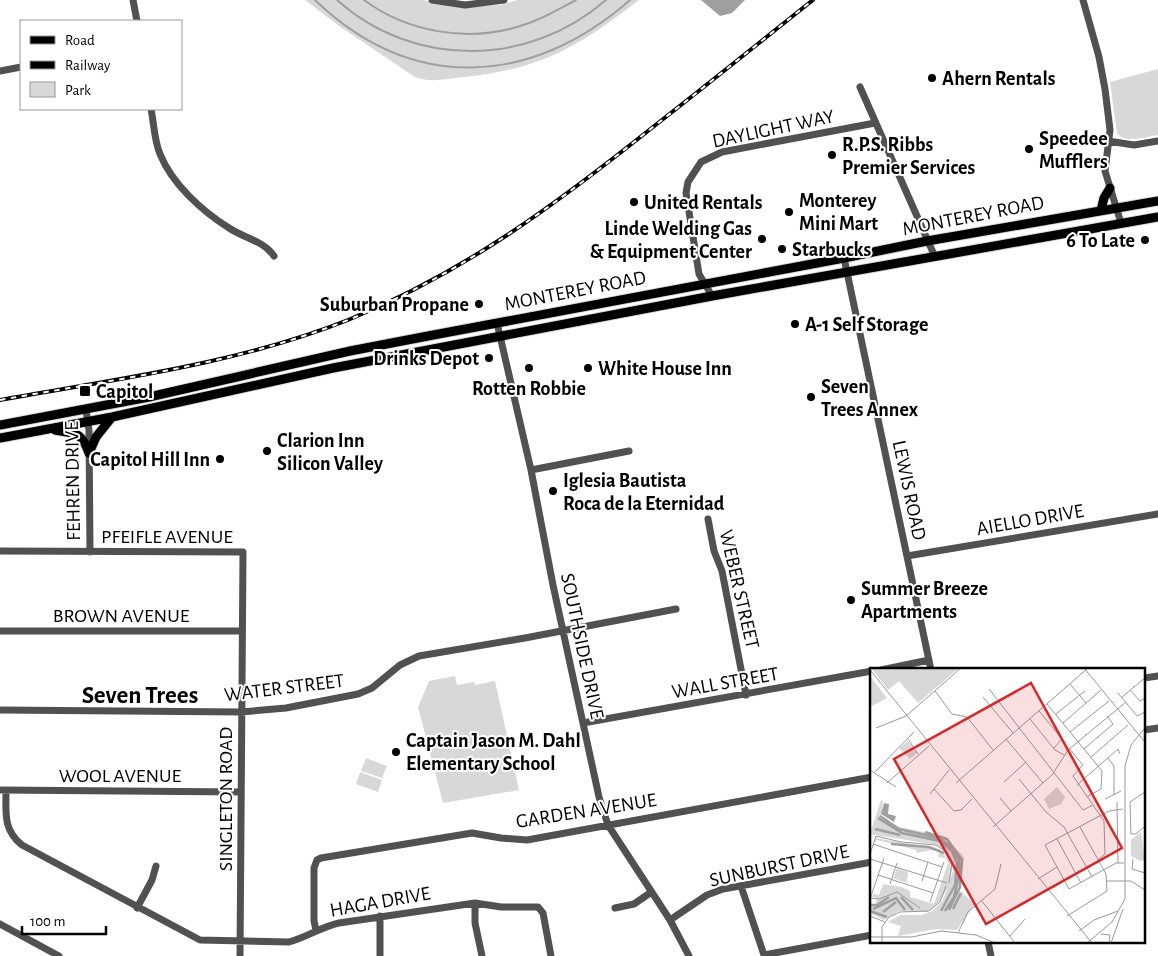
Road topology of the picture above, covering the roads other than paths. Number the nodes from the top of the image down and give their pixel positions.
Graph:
1 (133, 0) edge
2 (432, 0) edge
3 (504, 0) edge
4 (1083, 0) edge
5 (137, 20) edge
6 (20, 67) edge
7 (0, 71) edge
8 (860, 87) dead end
9 (151, 110) edge
10 (875, 123) junction
11 (1108, 141) junction
12 (1158, 141) edge
13 (1110, 188) junction
14 (1158, 201) edge
15 (1116, 208) junction
16 (1101, 210) junction
17 (1158, 217) edge
18 (1121, 224) junction
19 (927, 240) junction
20 (274, 256) dead end
21 (935, 257) junction
22 (844, 258) junction
23 (848, 272) junction
24 (705, 284) junction
25 (712, 296) junction
26 (497, 323) junction
27 (500, 337) junction
28 (306, 361) junction
29 (309, 374) junction
30 (86, 410) junction
31 (112, 418) junction
32 (88, 422) junction
33 (0, 425) edge
34 (50, 429) junction
35 (0, 438) edge
36 (629, 451) dead end
37 (89, 453) junction
38 (532, 470) junction
39 (1158, 514) edge
40 (708, 519) dead end
41 (0, 551) edge
42 (90, 552) junction
43 (243, 552) joint
44 (907, 556) junction
45 (676, 609) dead end
46 (563, 630) junction
47 (0, 631) edge
48 (242, 631) junction
49 (929, 660) junction
50 (891, 668) edge
51 (931, 668) edge
52 (870, 671) edge
53 (746, 695) junction
54 (0, 710) edge
55 (241, 712) junction
56 (583, 723) junction
57 (870, 777) edge
58 (3, 791) edge
59 (241, 792) junction
60 (608, 825) junction
61 (870, 862) edge
62 (156, 866) dead end
63 (741, 886) junction
64 (650, 893) junction
65 (475, 903) junction
66 (137, 908) junction
67 (615, 908) dead end
68 (380, 916) junction
69 (670, 920) junction
70 (0, 924) edge
71 (316, 930) junction
72 (870, 935) edge
73 (240, 942) junction
74 (59, 956) edge
75 (240, 956) edge
76 (380, 956) edge
77 (482, 956) edge
78 (551, 956) edge
79 (689, 956) edge

1 - 5 street
2 - 3 street
4 - 11 street
6 - 7 street
8 - 10 street
9 - 20 street
10 - 19 street
10 - 24 street, DAYLIGHT WAY
11 - 12 street
11 - 13 street
13 - 15 street
13 - 16 main road
14 - 15 main road, MONTEREY ROAD
15 - 16 main road, MONTEREY ROAD
15 - 18 street
16 - 19 main road, MONTEREY ROAD
17 - 18 main road, MONTEREY ROAD
18 - 21 main road, MONTEREY ROAD
19 - 21 street
19 - 22 main road, MONTEREY ROAD
21 - 23 main road, MONTEREY ROAD
22 - 23 street, LEWIS ROAD
22 - 24 main road, MONTEREY ROAD
23 - 25 main road, MONTEREY ROAD
23 - 44 street, LEWIS ROAD
24 - 25 street, DAYLIGHT WAY
24 - 26 main road, MONTEREY ROAD
25 - 27 main road, MONTEREY ROAD
26 - 27 street, SOUTHSIDE DRIVE
26 - 28 main road, MONTEREY ROAD
27 - 29 main road, MONTEREY ROAD
27 - 38 street, SOUTHSIDE DRIVE
28 - 29 main road
28 - 30 main road, MONTEREY ROAD
29 - 31 main road, MONTEREY ROAD
30 - 32 street, FEHREN DRIVE
30 - 33 main road, MONTEREY ROAD
31 - 32 main road, MONTEREY ROAD
31 - 37 main road
32 - 34 main road, MONTEREY ROAD
32 - 37 street, FEHREN DRIVE
34 - 35 main road, MONTEREY ROAD
34 - 37 main road
36 - 38 street
37 - 42 street, FEHREN DRIVE
38 - 46 street, SOUTHSIDE DRIVE
39 - 44 street, AIELLO DRIVE
40 - 53 street, WEBER STREET
41 - 42 street, PFEIFLE AVENUE
42 - 43 street, PFEIFLE AVENUE
43 - 48 street, SINGLETON ROAD
44 - 49 street, LEWIS ROAD
45 - 46 street, WATER STREET
46 - 55 street, WATER STREET
46 - 56 street, SOUTHSIDE DRIVE
47 - 48 street, BROWN AVENUE
48 - 55 street, SINGLETON ROAD
49 - 50 street
49 - 51 street, LEWIS ROAD
52 - 53 street, WALL STREET
53 - 56 street, WALL STREET
54 - 55 street, WATER STREET
55 - 59 street, SINGLETON ROAD
56 - 60 street, SOUTHSIDE DRIVE
57 - 60 street, GARDEN AVENUE
58 - 59 street, WOOL AVENUE
58 - 66 street, HAGA DRIVE
59 - 73 street, SINGLETON ROAD
60 - 64 street, SOUTHSIDE DRIVE
60 - 71 street, GARDEN AVENUE
61 - 63 street, SUNBURST DRIVE
62 - 66 street
63 - 69 street, SUNBURST DRIVE
63 - 72 street
64 - 67 street
64 - 69 street, SOUTHSIDE DRIVE
65 - 68 street, HAGA DRIVE
65 - 77 street
65 - 78 street, HAGA DRIVE
66 - 73 street, HAGA DRIVE
68 - 71 street, HAGA DRIVE
68 - 76 street
69 - 79 street, SOUTHSIDE DRIVE
70 - 74 street
71 - 73 street, HAGA DRIVE
73 - 75 street, SINGLETON ROAD

